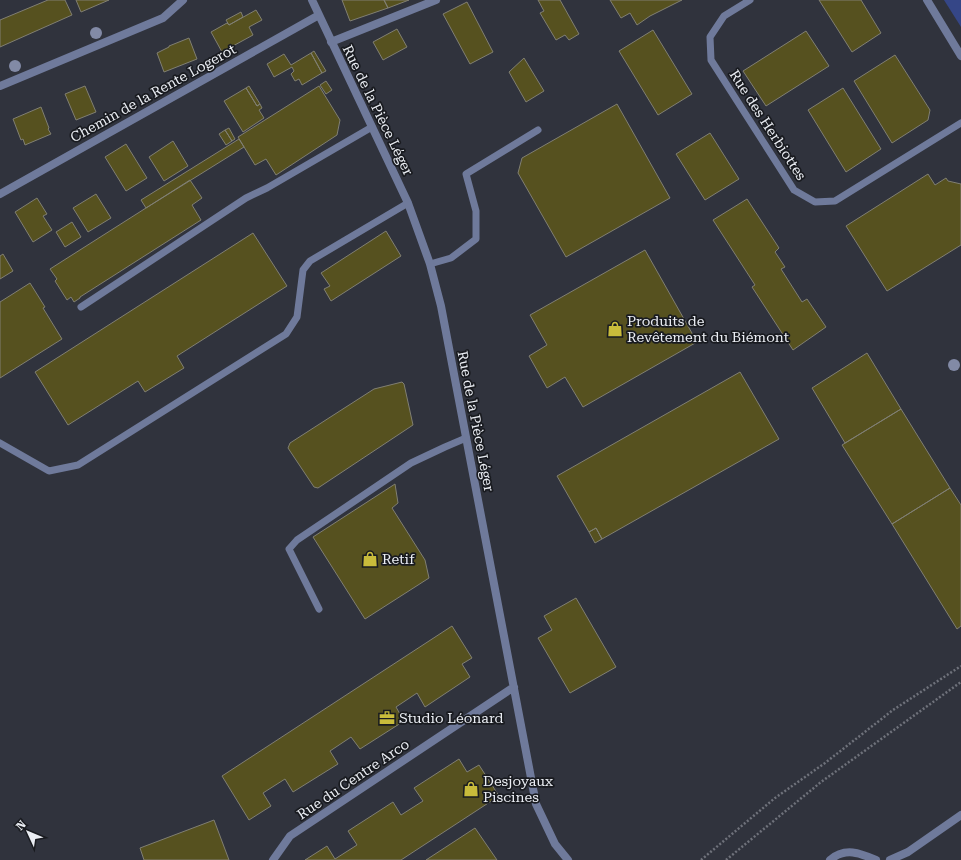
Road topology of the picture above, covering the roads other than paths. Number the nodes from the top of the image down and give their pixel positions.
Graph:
1 (183, 0) edge
2 (312, 0) edge
3 (436, 0) edge
4 (750, 0) edge
5 (927, 0) edge
6 (319, 15) junction
7 (331, 42) junction
8 (961, 56) edge
9 (0, 86) edge
10 (961, 122) edge
11 (372, 127) junction
12 (538, 130) dead end
13 (0, 194) edge
14 (408, 203) junction
15 (430, 264) junction
16 (81, 307) dead end
17 (466, 438) junction
18 (0, 443) edge
19 (319, 609) dead end
20 (514, 687) junction
21 (961, 815) edge
22 (273, 860) edge
23 (568, 860) edge
24 (830, 860) edge
25 (876, 860) edge
26 (890, 860) edge

1 - 9 street
2 - 6 street, Rue de la Pièce Léger
3 - 7 street
4 - 10 lane, Rue des Herbiottes
5 - 8 street
6 - 7 street, Rue de la Pièce Léger
6 - 13 street, Chemin de la Rente Logerot
7 - 11 street, Rue de la Pièce Léger
11 - 14 street, Rue de la Pièce Léger
11 - 16 lane
12 - 15 lane
14 - 15 street, Rue de la Pièce Léger
14 - 18 lane
15 - 17 street, Rue de la Pièce Léger
17 - 19 lane
17 - 20 street, Rue de la Pièce Léger
20 - 22 street, Rue du Centre Arco
20 - 23 street, Rue de la Pièce Léger
21 - 26 street
24 - 25 street

